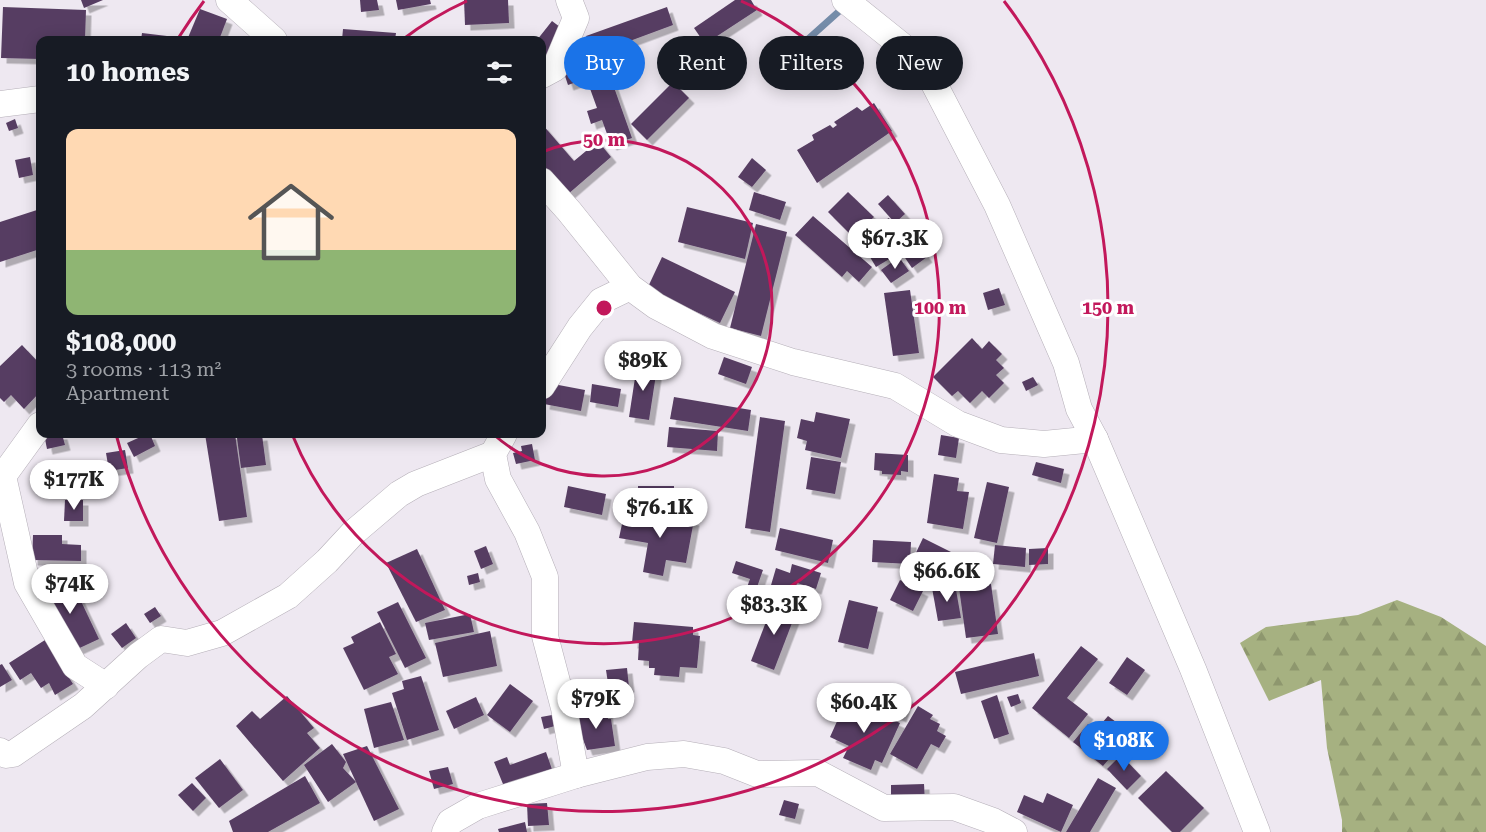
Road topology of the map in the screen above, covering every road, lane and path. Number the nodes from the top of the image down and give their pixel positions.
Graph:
1 (229, 0) edge
2 (569, 0) edge
3 (845, 0) edge
4 (270, 36) edge
5 (546, 73) edge
6 (1, 99) edge
7 (36, 99) edge
8 (546, 185) edge
9 (630, 287) junction
10 (546, 380) edge
11 (36, 431) edge
12 (1095, 439) junction
13 (499, 444) edge
14 (106, 686) junction
15 (0, 751) edge
16 (576, 775) junction
17 (445, 832) edge
18 (1014, 832) edge
19 (1257, 832) edge

1 - 4 street
2 - 5 street
3 - 12 street
6 - 7 street
8 - 9 street
9 - 10 street
9 - 12 street
11 - 14 street
12 - 19 street
13 - 14 street
13 - 16 street
14 - 15 street
16 - 17 street
16 - 18 street

